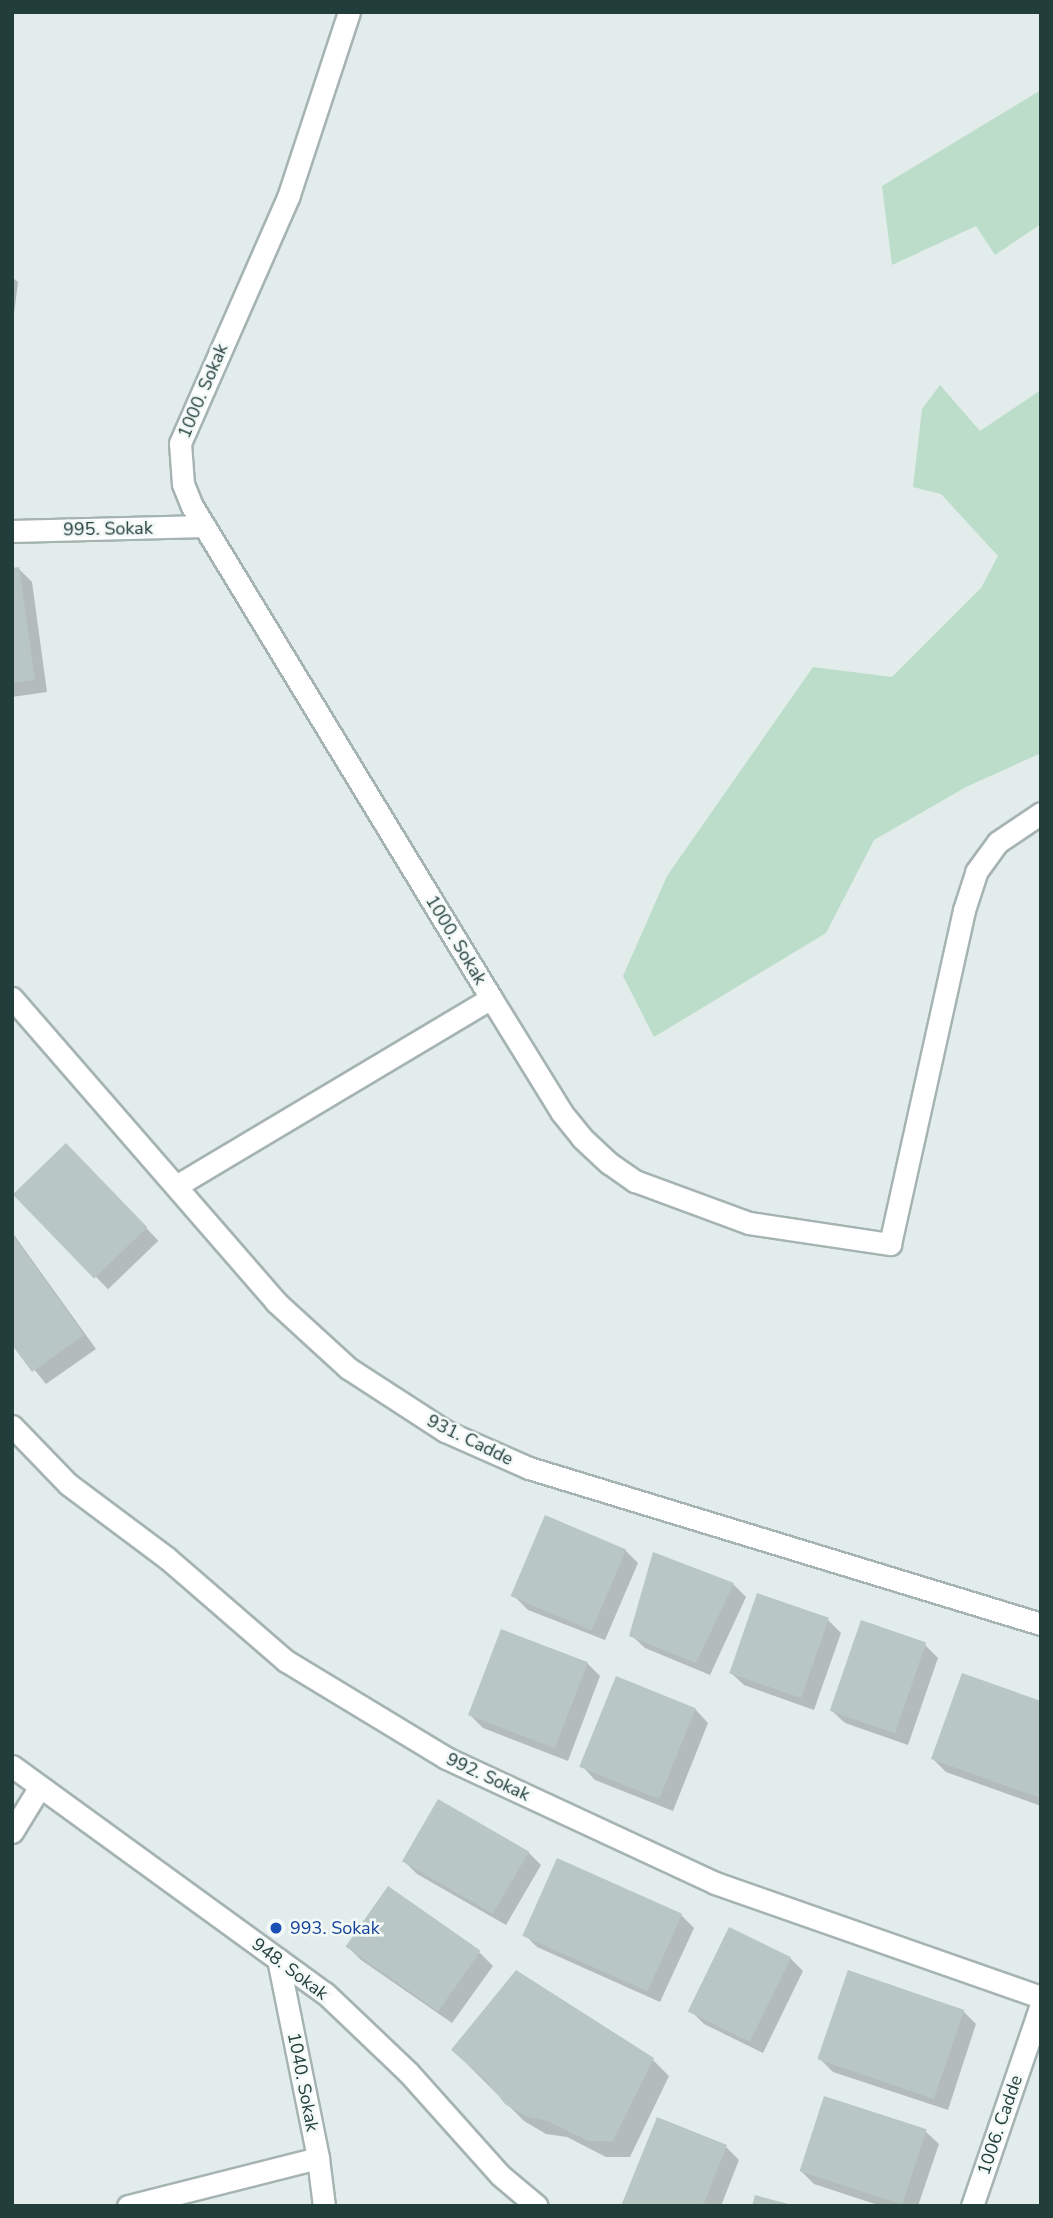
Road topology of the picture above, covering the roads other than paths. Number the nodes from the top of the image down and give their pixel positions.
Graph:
1 (349, 12) edge
2 (204, 526) junction
3 (12, 531) edge
4 (1041, 813) edge
5 (12, 998) edge
6 (491, 998) junction
7 (176, 1186) junction
8 (12, 1426) edge
9 (1041, 1624) edge
10 (12, 1766) edge
11 (39, 1788) junction
12 (12, 1832) edge
13 (278, 1959) junction
14 (1041, 1997) edge
15 (1041, 2004) edge
16 (318, 2158) junction
17 (128, 2206) edge
18 (324, 2206) edge
19 (537, 2206) edge
20 (972, 2206) edge

1 - 2 street, 1000. Sokak
2 - 3 street, 995. Sokak
2 - 6 street, 1000. Sokak
4 - 6 street, 1000. Sokak
5 - 7 street, 931. Cadde
6 - 7 street
7 - 9 street, 931. Cadde
8 - 14 street, 992. Sokak
10 - 11 street, 948. Sokak
11 - 12 street
11 - 13 street, 948. Sokak
13 - 16 street, 1040. Sokak
13 - 19 street, 948. Sokak
15 - 20 street, 1006. Cadde
16 - 17 street
16 - 18 street, 1040. Sokak

